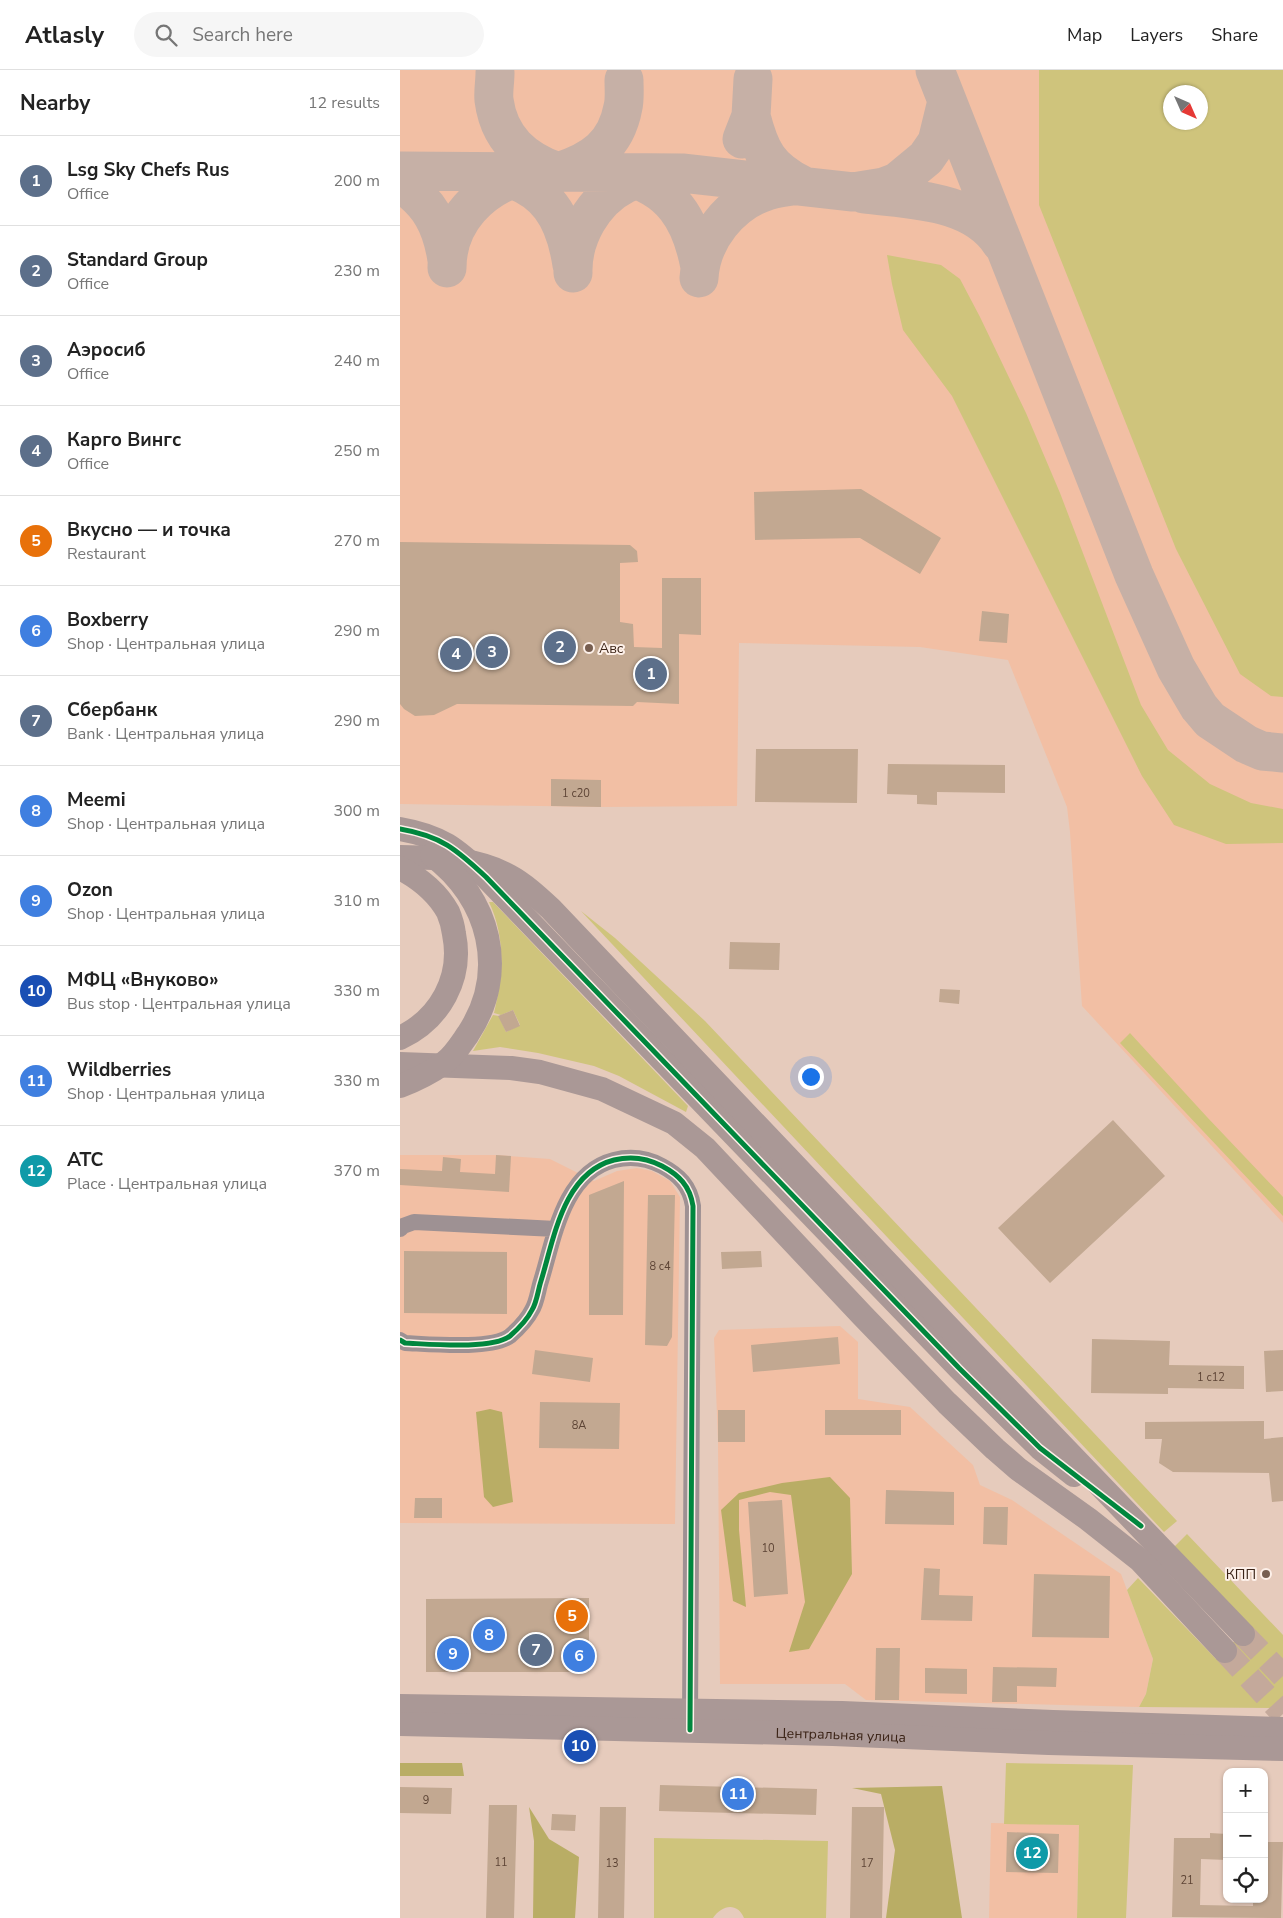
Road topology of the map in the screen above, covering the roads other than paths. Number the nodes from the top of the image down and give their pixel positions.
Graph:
1 (400, 829) edge
2 (400, 843) edge
3 (400, 857) edge
4 (400, 868) edge
5 (400, 1038) edge
6 (400, 1064) edge
7 (400, 1086) edge
8 (400, 1229) edge
9 (556, 1229) junction
10 (400, 1340) edge
11 (1141, 1526) junction
12 (1243, 1634) tunnel mouth
13 (1225, 1651) tunnel mouth
14 (400, 1706) edge
15 (690, 1720) junction
16 (400, 1724) edge
17 (1283, 1729) edge
18 (1283, 1749) edge

1 - 11 main road
2 - 7 main road
3 - 11 main road
4 - 5 main road
6 - 13 main road
8 - 9 street
9 - 10 street
9 - 15 street
11 - 12 main road
14 - 15 main road, Центральная улица
15 - 16 main road, Центральная улица
15 - 17 main road, Центральная улица
15 - 18 main road, Центральная улица

